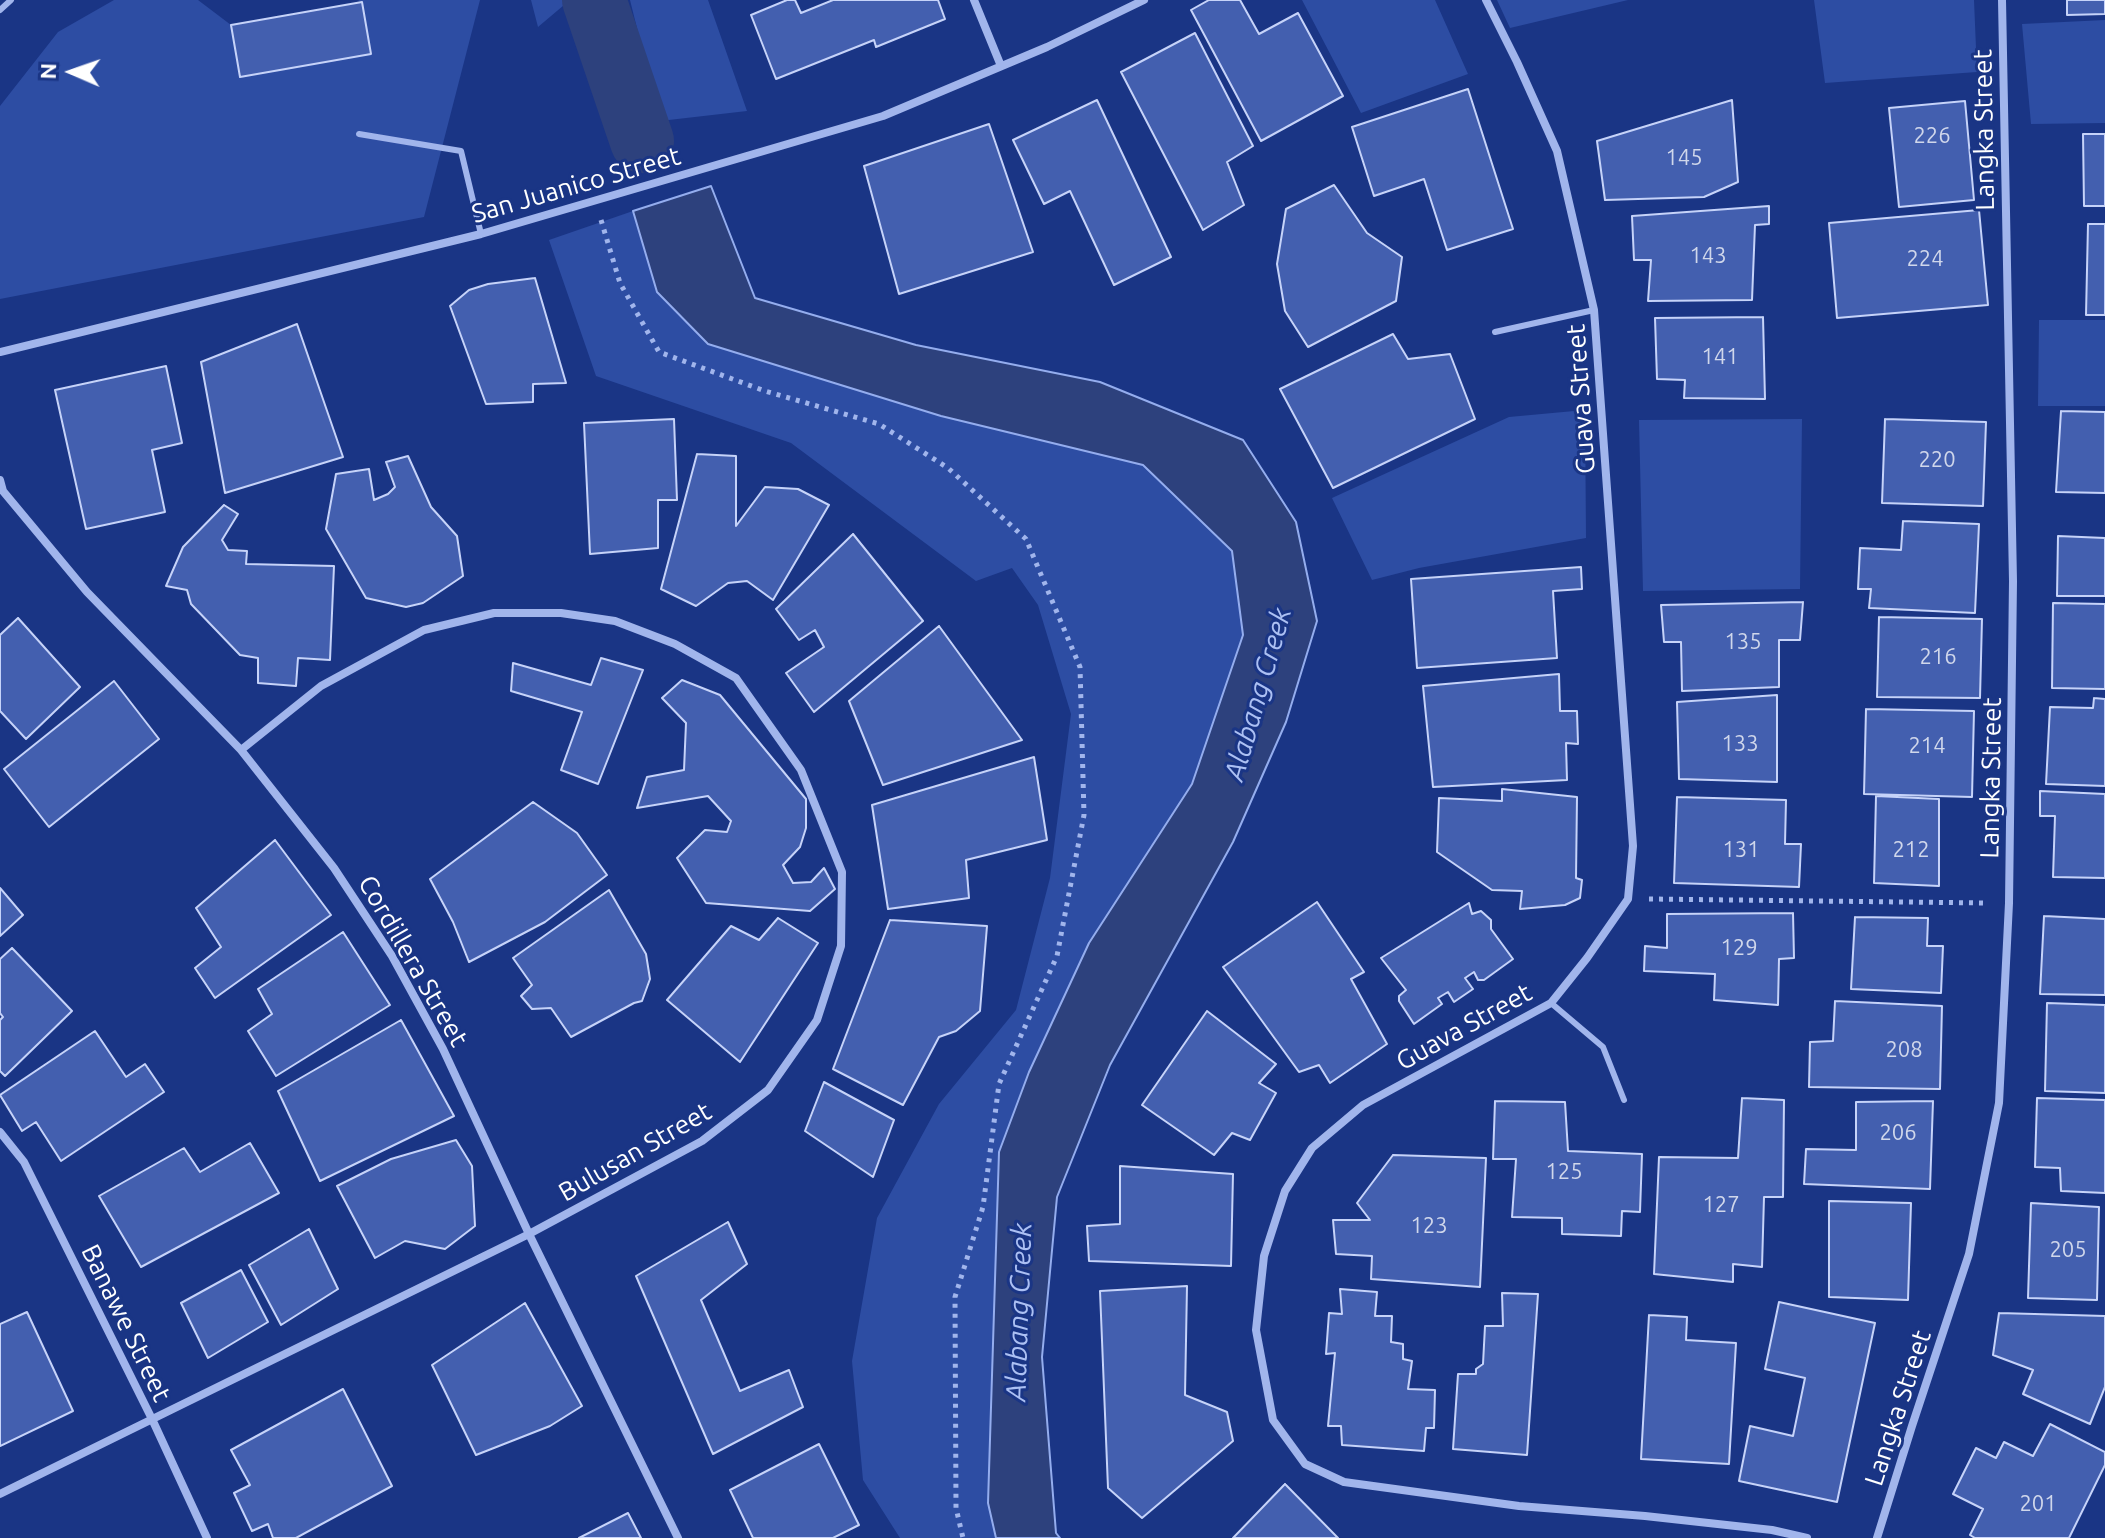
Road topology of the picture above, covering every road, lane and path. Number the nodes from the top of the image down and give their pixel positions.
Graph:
1 (11, 0) edge
2 (974, 0) edge
3 (1144, 0) edge
4 (1486, 0) edge
5 (2002, 0) edge
6 (0, 10) edge
7 (1001, 66) junction
8 (359, 134) dead end
9 (595, 202) junction
10 (481, 234) junction
11 (1594, 310) junction
12 (1495, 332) dead end
13 (0, 352) edge
14 (0, 480) edge
15 (241, 750) junction
16 (1670, 899) dead end
17 (2009, 903) junction
18 (1551, 1003) junction
19 (1624, 1100) dead end
20 (0, 1132) edge
21 (529, 1234) junction
22 (152, 1419) junction
23 (0, 1494) edge
24 (207, 1538) edge
25 (678, 1538) edge
26 (963, 1538) edge
27 (1807, 1538) edge
28 (1877, 1538) edge

1 - 6 lane
2 - 7 street
3 - 7 street, San Juanico Street
4 - 11 street, Guava Street
5 - 17 street, Langka Street
7 - 9 street, San Juanico Street
8 - 10 lane
9 - 10 street, San Juanico Street
9 - 26 path
10 - 13 street, San Juanico Street
11 - 12 lane
11 - 18 street, Guava Street
14 - 15 street, Cordillera Street
15 - 21 street, Cordillera Street
15 - 21 street, Bulusan Street
16 - 17 path
17 - 28 street, Langka Street
18 - 19 lane
18 - 27 street, Guava Street
20 - 22 street, Banawe Street
21 - 22 street, Bulusan Street
21 - 25 street, Cordillera Street
22 - 23 street, Bulusan Street
22 - 24 street, Banawe Street

